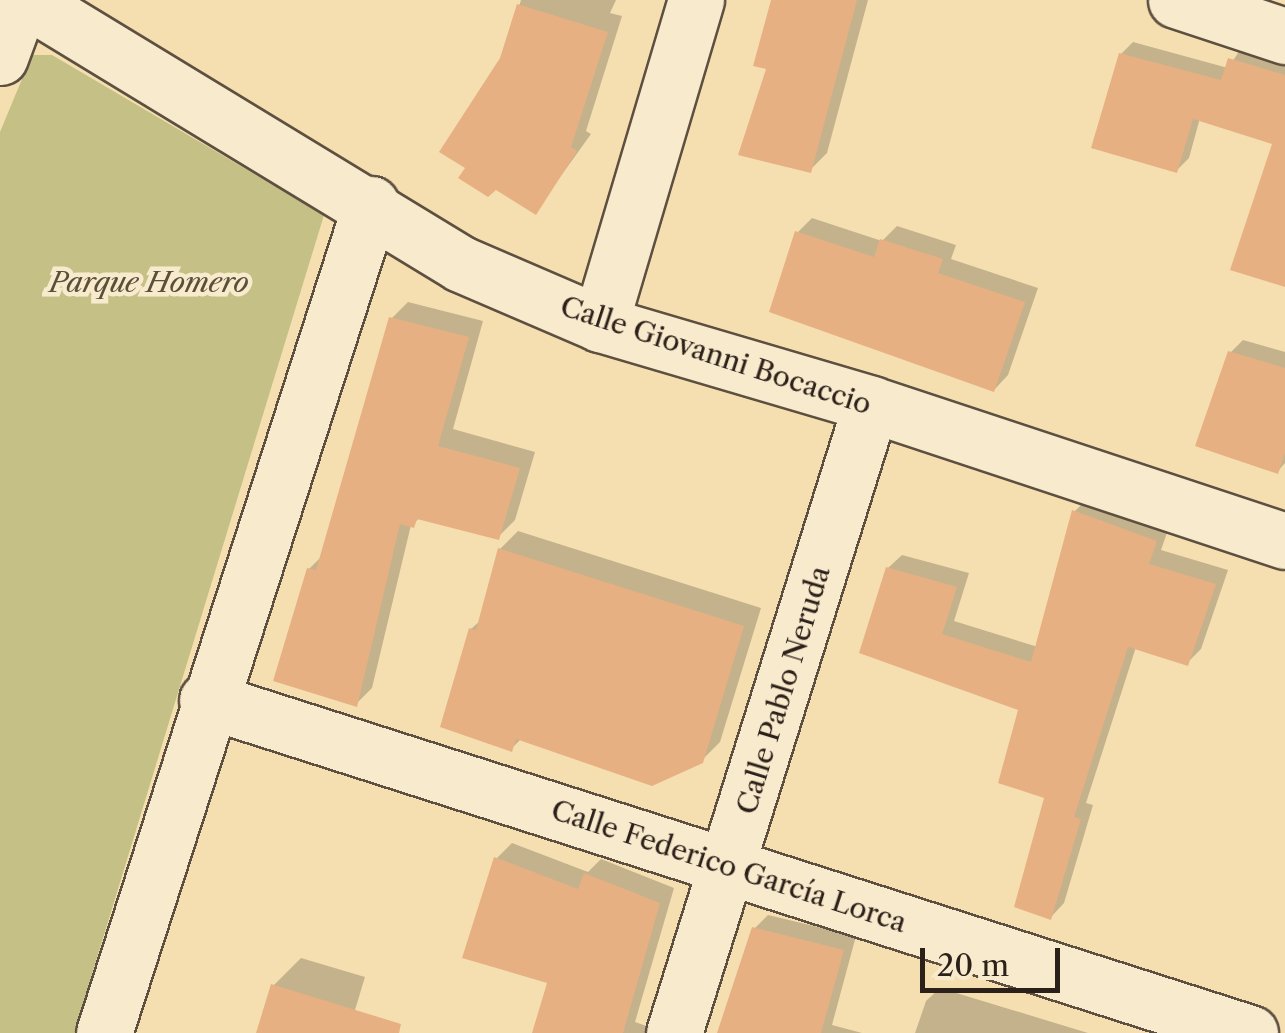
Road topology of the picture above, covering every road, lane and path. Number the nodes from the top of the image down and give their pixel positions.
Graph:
1 (24, 0) edge
2 (696, 0) edge
3 (1176, 0) edge
4 (1285, 36) edge
5 (0, 57) edge
6 (371, 204) junction
7 (600, 324) junction
8 (871, 404) junction
9 (1285, 541) edge
10 (207, 700) junction
11 (729, 866) junction
12 (104, 1033) edge
13 (674, 1033) edge
14 (1250, 1033) edge

1 - 5 street
1 - 6 street, Calle Giovanni Bocaccio
2 - 7 street
3 - 4 street
6 - 7 street, Calle Giovanni Bocaccio
6 - 10 street
7 - 8 street, Calle Giovanni Bocaccio
8 - 9 street, Calle Giovanni Bocaccio
8 - 11 street, Calle Pablo Neruda
10 - 11 street, Calle Federico García Lorca
10 - 12 street
11 - 13 street, Calle Pablo Neruda
11 - 14 street, Calle Federico García Lorca

